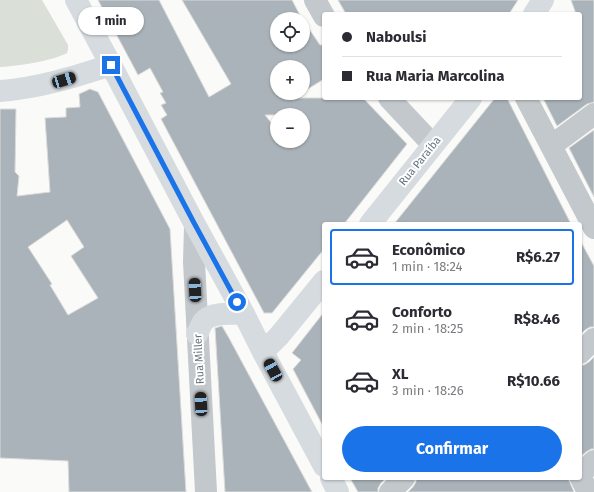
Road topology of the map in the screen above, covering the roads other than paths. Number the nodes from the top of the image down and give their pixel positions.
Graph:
1 (76, 0) edge
2 (315, 0) edge
3 (544, 0) edge
4 (322, 12) edge
5 (535, 12) edge
6 (111, 65) junction
7 (0, 91) edge
8 (391, 100) edge
9 (469, 100) edge
10 (527, 100) edge
11 (594, 114) edge
12 (433, 145) junction
13 (551, 146) junction
14 (372, 222) edge
15 (195, 226) junction
16 (594, 228) edge
17 (322, 282) edge
18 (244, 314) junction
19 (197, 334) junction
20 (594, 339) edge
21 (582, 351) edge
22 (263, 352) junction
23 (594, 461) edge
24 (322, 462) edge
25 (582, 473) edge
26 (582, 479) edge
27 (332, 480) edge
28 (402, 480) edge
29 (206, 492) edge
30 (338, 492) edge
31 (390, 492) edge
32 (588, 492) edge

1 - 6 main road
2 - 4 street
3 - 5 main road
6 - 7 main road
6 - 15 main road
8 - 12 street
9 - 12 main road, Rua Paraíba
10 - 13 street
11 - 13 street
12 - 14 main road, Rua Paraíba
13 - 16 street
15 - 18 main road
15 - 19 street, Rua Miller
17 - 22 main road
18 - 19 main road
18 - 22 main road
19 - 29 street, Rua Miller
20 - 21 street
22 - 24 main road
23 - 25 street
26 - 32 street
27 - 30 main road
28 - 31 street

